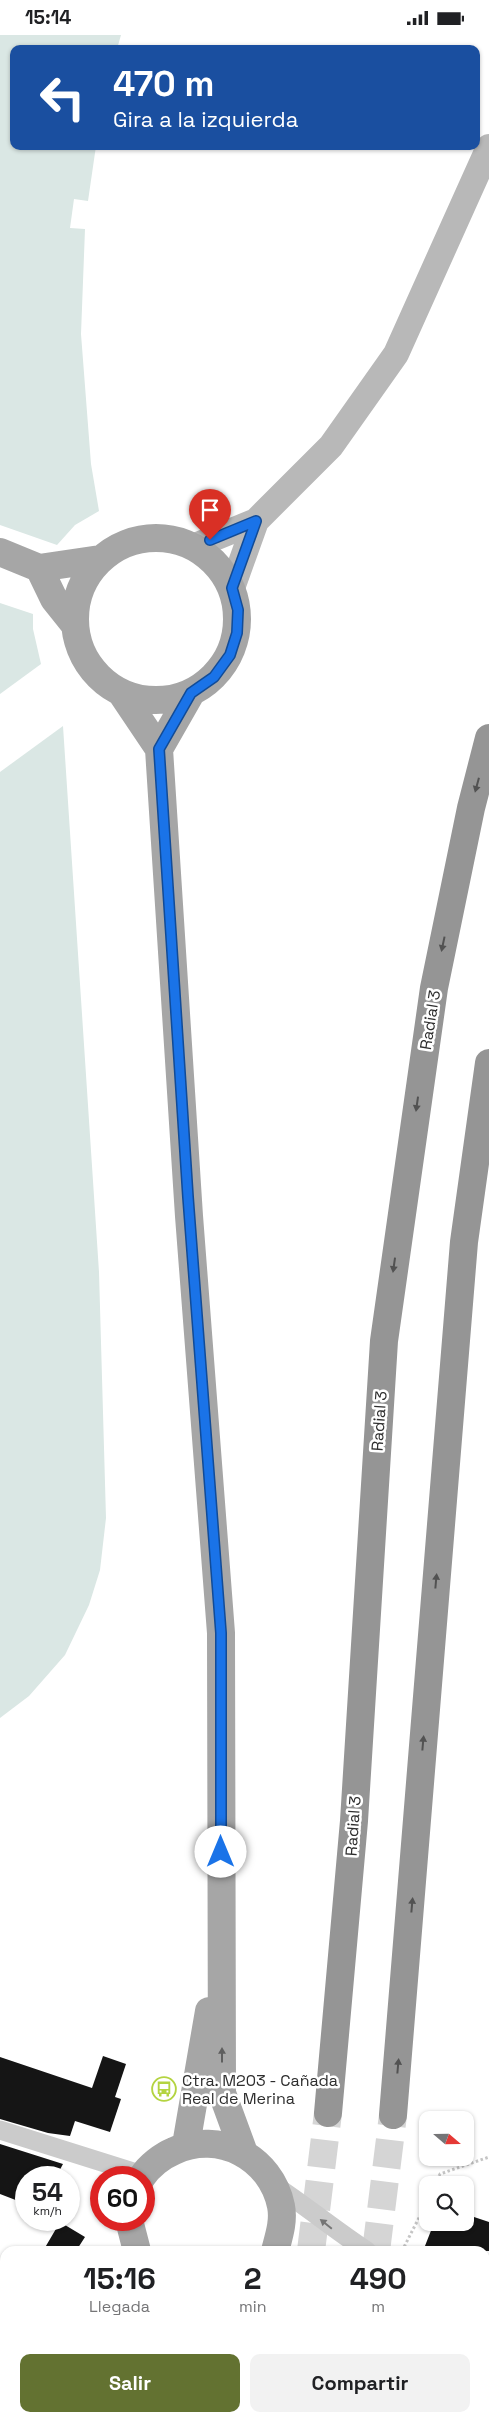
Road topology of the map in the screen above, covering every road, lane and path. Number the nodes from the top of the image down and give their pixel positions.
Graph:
1 (489, 147) edge
2 (256, 521) junction
3 (195, 546) junction
4 (0, 552) edge
5 (100, 559) junction
6 (39, 568) junction
7 (232, 588) junction
8 (74, 624) junction
9 (122, 693) junction
10 (191, 693) junction
11 (489, 738) edge
12 (159, 749) junction
13 (489, 1063) edge
14 (221, 1892) junction
15 (328, 2113) tunnel mouth
16 (393, 2115) tunnel mouth
17 (0, 2130) edge
18 (186, 2145) junction
19 (244, 2153) junction
20 (489, 2157) edge
21 (112, 2166) edge
22 (152, 2166) edge
23 (440, 2176) edge
24 (274, 2185) junction
25 (419, 2218) edge
26 (277, 2246) edge
27 (359, 2246) edge
28 (405, 2246) edge

1 - 2 street
2 - 3 street
2 - 7 street
3 - 5 main road
3 - 7 main road
4 - 6 main road
5 - 6 main road
5 - 8 main road
6 - 8 main road
7 - 10 main road
8 - 9 main road
9 - 10 main road
9 - 12 main road
10 - 12 main road
11 -> 15 highway, Radial 3
12 - 14 main road
16 -> 13 highway
14 - 18 main road
19 -> 14 main road
17 - 21 street
18 - 19 main road
18 - 22 main road
19 - 24 main road
20 - 23 path
24 - 26 main road
27 -> 24 street
25 - 28 path

